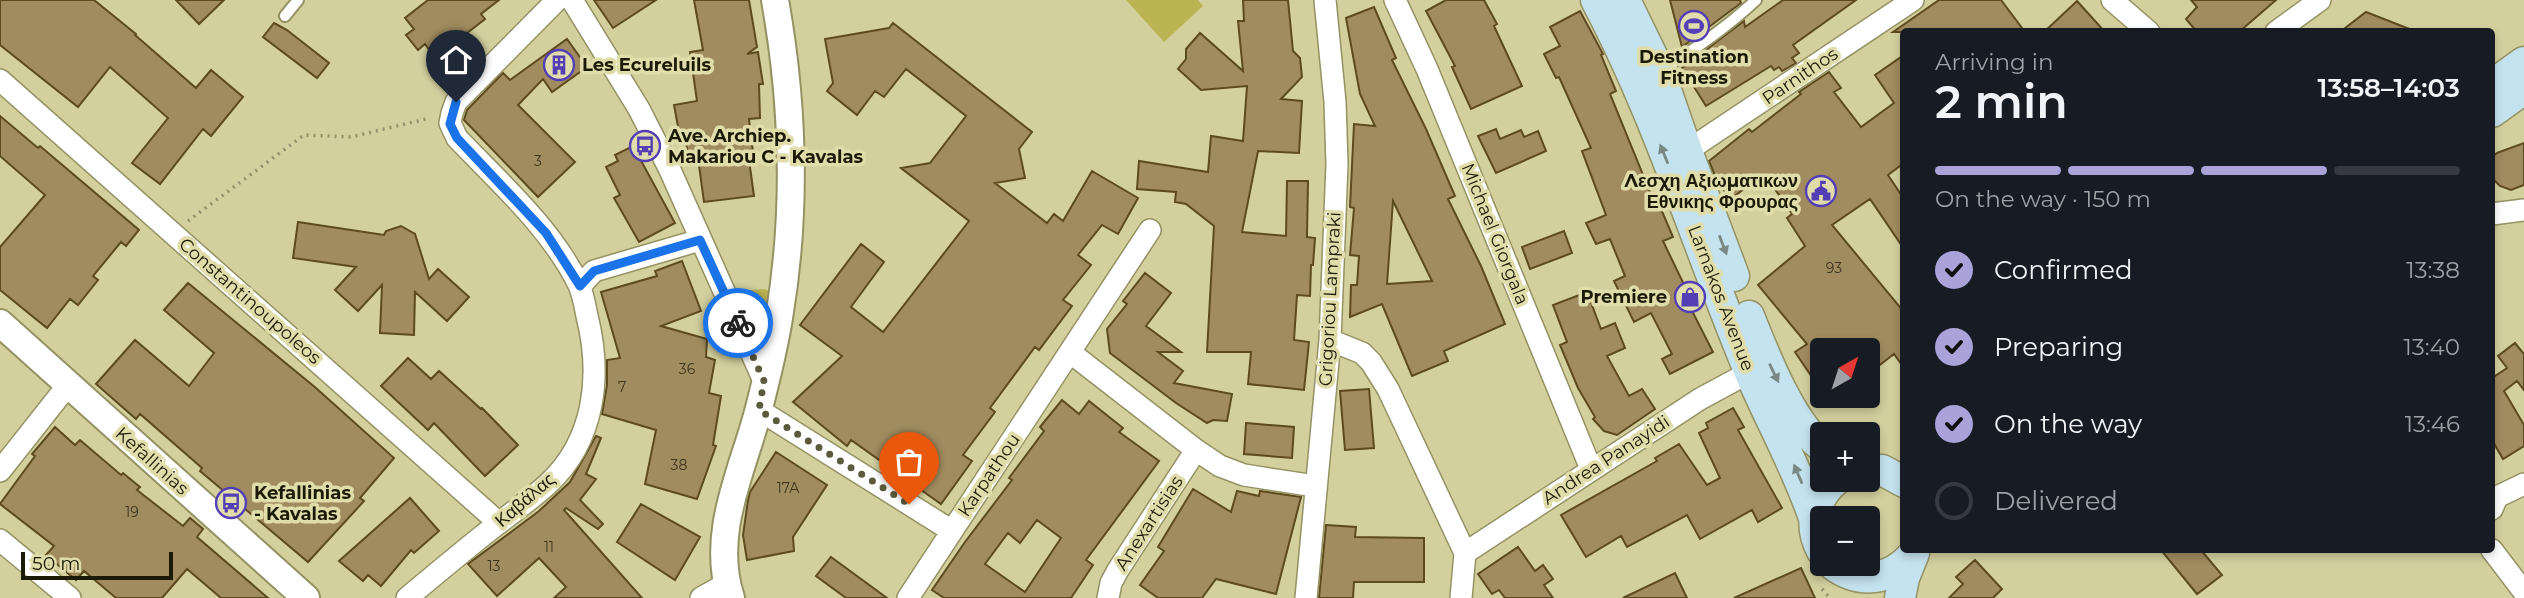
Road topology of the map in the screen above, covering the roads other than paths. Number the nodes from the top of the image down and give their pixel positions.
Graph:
1 (298, 0) edge
2 (557, 0) edge
3 (572, 0) edge
4 (775, 0) edge
5 (1325, 0) edge
6 (1395, 0) edge
7 (1596, 0) edge
8 (1625, 0) edge
9 (1756, 0) edge
10 (1913, 0) edge
11 (2112, 0) edge
12 (2320, 0) edge
13 (285, 16) dead end
14 (2144, 28) edge
15 (2282, 28) edge
16 (2524, 62) edge
17 (1659, 70) junction
18 (0, 80) edge
19 (2495, 83) edge
20 (2524, 89) edge
21 (2495, 110) edge
22 (1687, 151) junction
23 (2524, 210) edge
24 (2495, 214) edge
25 (1150, 230) dead end
26 (700, 240) junction
27 (580, 286) junction
28 (0, 323) edge
29 (1330, 340) junction
30 (1071, 352) junction
31 (1750, 372) junction
32 (764, 381) junction
33 (68, 385) junction
34 (759, 410) junction
35 (1810, 433) edge
36 (1196, 450) junction
37 (1591, 469) junction
38 (0, 471) edge
39 (2524, 484) edge
40 (1315, 486) junction
41 (2495, 502) edge
42 (1810, 508) edge
43 (499, 523) junction
44 (951, 531) junction
45 (0, 540) edge
46 (1465, 553) junction
47 (1914, 553) edge
48 (1915, 553) edge
49 (2493, 553) edge
50 (1841, 576) edge
51 (1856, 576) edge
52 (728, 591) edge
53 (2524, 592) edge
54 (70, 598) edge
55 (306, 598) edge
56 (407, 598) edge
57 (701, 598) edge
58 (908, 598) edge
59 (1108, 598) edge
60 (1306, 598) edge
61 (1461, 598) edge
62 (1857, 598) edge
63 (1900, 598) edge

1 - 13 lane
2 - 27 street, Καβάλας
3 - 26 street
4 - 32 street
5 - 29 street, Grigoriou Lampraki
6 - 37 street, Michael Giorgala
31 -> 7 main road, Larnakos Avenue
8 - 17 main road, Larnakos Avenue
9 - 17 lane
10 - 22 street, Parnithos
11 - 14 street
12 - 15 street
16 - 19 main road
17 - 22 main road, Larnakos Avenue
18 - 43 street, Constantinoupoleos
20 - 21 main road
22 -> 35 main road, Larnakos Avenue
23 - 24 street
25 - 30 street, Karpathou
26 - 27 street
26 - 32 street
27 - 43 street, Καβάλας
28 - 33 street, Kefallinias
29 - 40 street, Grigoriou Lampraki
29 - 46 street
30 - 36 street
30 - 44 street, Karpathou
31 - 37 street, Andrea Panayidi
42 -> 31 main road, Larnakos Avenue
32 - 34 street
33 - 38 street
33 - 55 street, Kefallinias
34 - 44 street
34 - 52 street
36 - 40 street
36 - 59 street, Anexartisias
37 - 46 street, Andrea Panayidi
39 - 41 street
40 - 60 street, Grigoriou Lampraki
43 - 56 street, Καβάλας
44 - 58 street, Karpathou
45 - 54 street
46 - 61 street
47 - 51 main road
48 - 63 main road
49 - 53 street
50 - 62 main road, Larnakos Avenue
52 - 57 street

